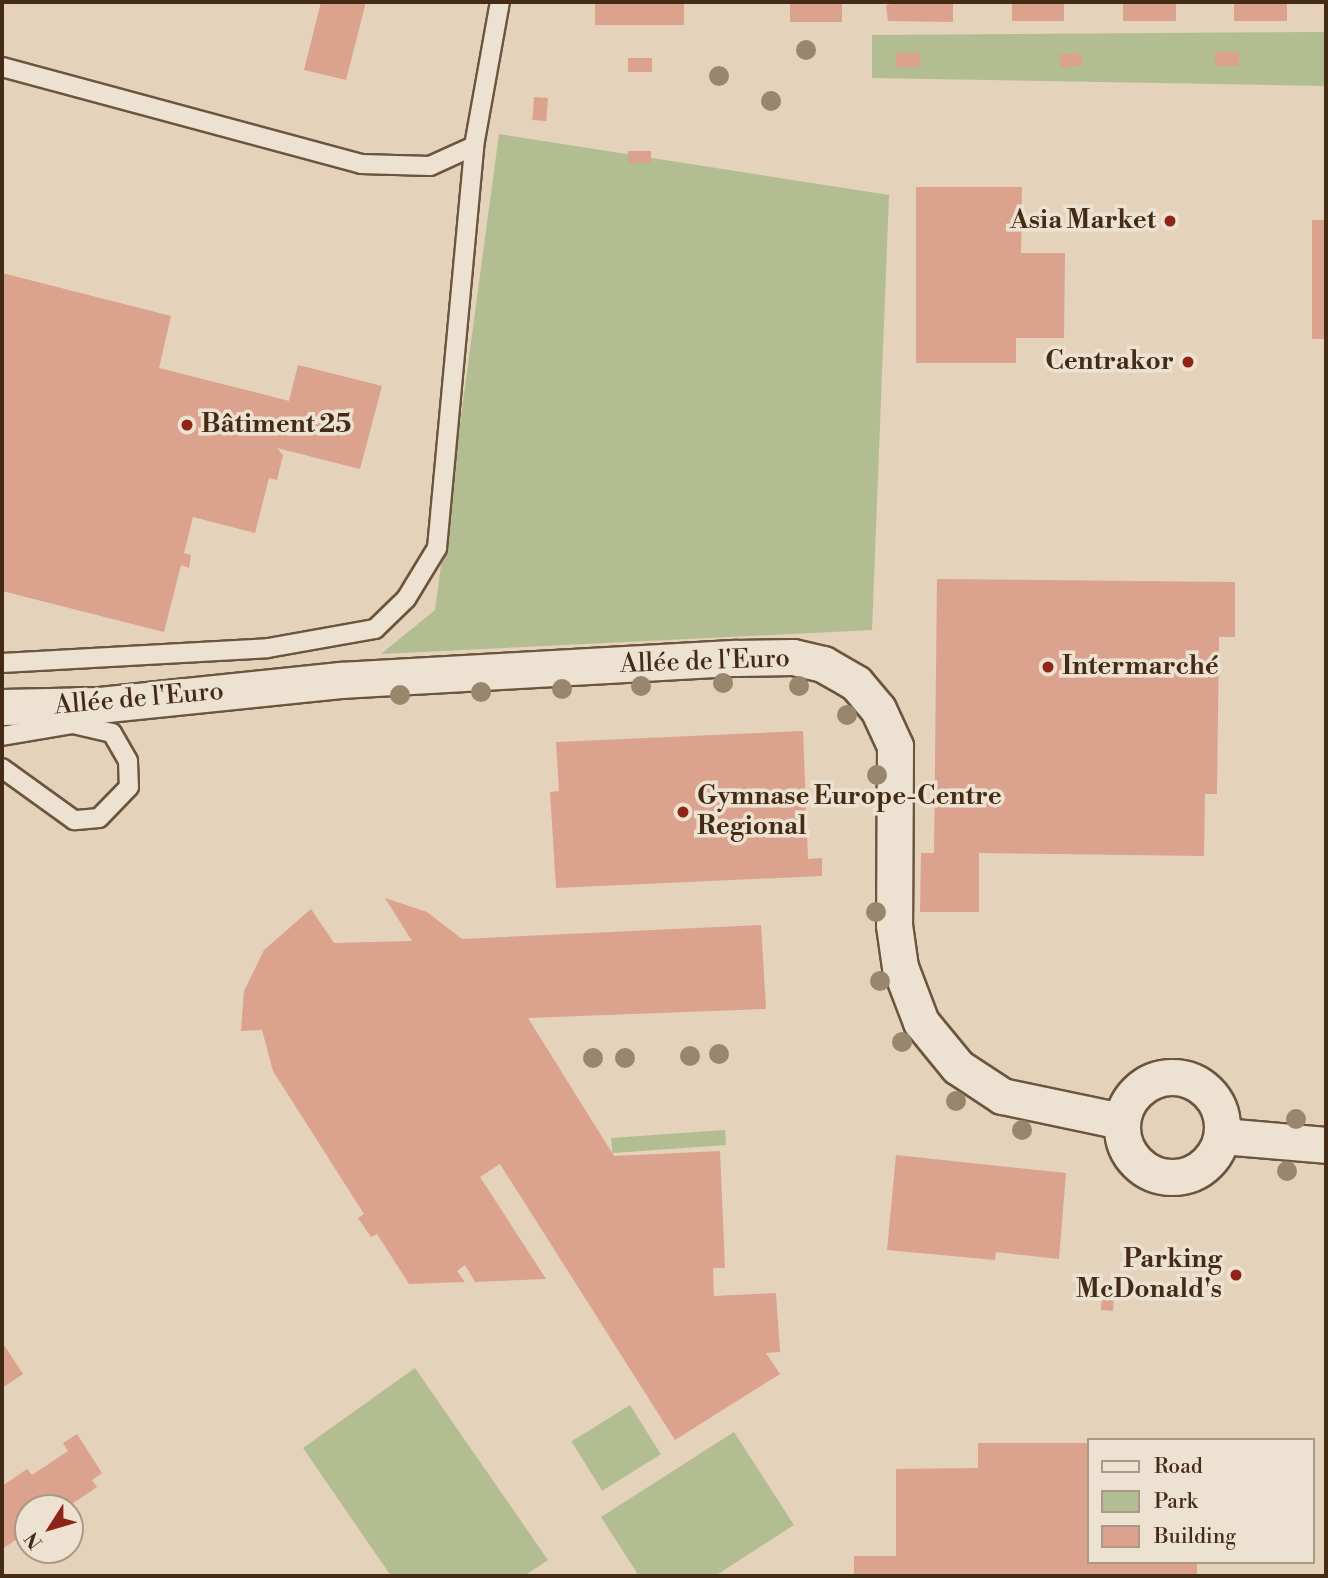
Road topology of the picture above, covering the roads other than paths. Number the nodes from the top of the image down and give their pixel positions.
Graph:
1 (500, 2) edge
2 (2, 67) edge
3 (474, 145) junction
4 (2, 663) edge
5 (2, 707) edge
6 (2, 736) edge
7 (2, 768) edge
8 (1121, 1121) junction
9 (1222, 1136) junction
10 (1326, 1145) edge

1 - 3 lane
2 - 3 lane
3 - 4 lane
5 - 8 street, Allée de l'Euro
6 - 7 lane
8 - 9 street
8 - 9 street
9 - 10 street

